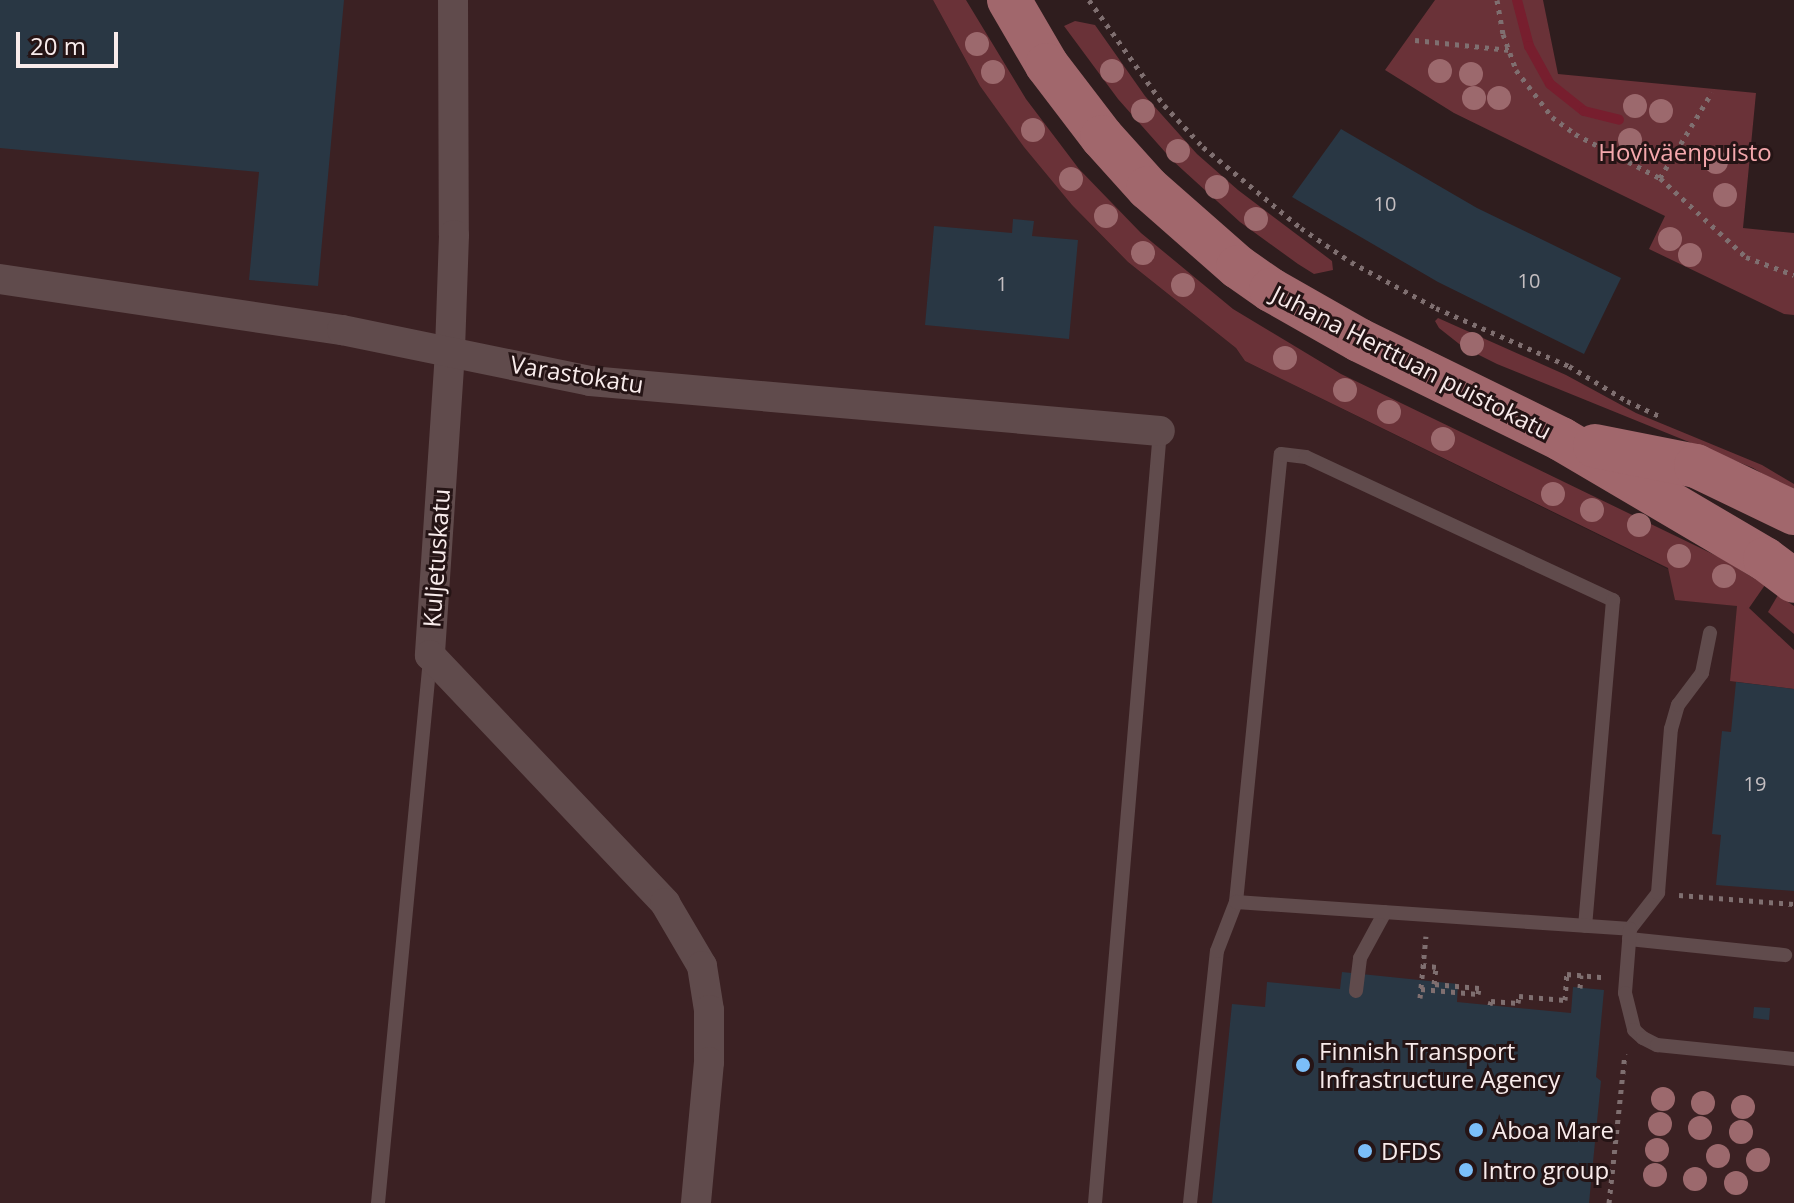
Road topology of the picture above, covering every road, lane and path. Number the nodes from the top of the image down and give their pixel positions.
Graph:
1 (453, 0) edge
2 (1009, 0) edge
3 (1089, 0) edge
4 (1497, 0) edge
5 (1415, 40) dead end
6 (1509, 50) junction
7 (1712, 92) dead end
8 (1660, 178) junction
9 (1794, 275) edge
10 (0, 279) edge
11 (450, 352) junction
12 (1672, 421) dead end
13 (1160, 431) joint
14 (1561, 439) junction
15 (1794, 513) edge
16 (1794, 581) edge
17 (1710, 633) dead end
18 (430, 655) junction
19 (1658, 893) junction
20 (1236, 902) junction
21 (1794, 904) edge
22 (1385, 912) junction
23 (1585, 926) junction
24 (1629, 934) junction
25 (1785, 955) dead end
26 (1581, 975) junction
27 (1626, 979) junction
28 (1580, 988) dead end
29 (1421, 989) junction
30 (1356, 991) dead end
31 (1420, 998) dead end
32 (1490, 1005) dead end
33 (1634, 1030) junction
34 (1794, 1059) edge
35 (378, 1203) edge
36 (696, 1203) edge
37 (1095, 1203) edge
38 (1190, 1203) edge
39 (1609, 1203) edge

1 - 11 street, Kuljetuskatu
2 - 14 main road, Juhana Herttuan puistokatu
3 - 12 path
4 - 6 path
5 - 6 path
6 - 8 path
7 - 8 path
8 - 9 path
10 - 11 street, Varastokatu
11 - 13 street, Varastokatu
11 - 18 street, Kuljetuskatu
13 - 37 lane
14 - 15 main road, Juhana Herttuan puistokatu
14 - 16 main road, Juhana Herttuan puistokatu
17 - 19 lane
18 - 35 lane
18 - 36 street, Kuljetuskatu
19 - 21 path
19 - 24 lane
20 - 22 lane
20 - 23 lane
20 - 38 lane
22 - 23 lane
22 - 30 lane
23 - 24 lane
24 - 25 lane
24 - 27 lane
26 - 27 path
26 - 28 path
26 - 32 path
27 - 33 lane
29 - 29 path
29 - 31 path
33 - 34 lane
33 - 39 path

